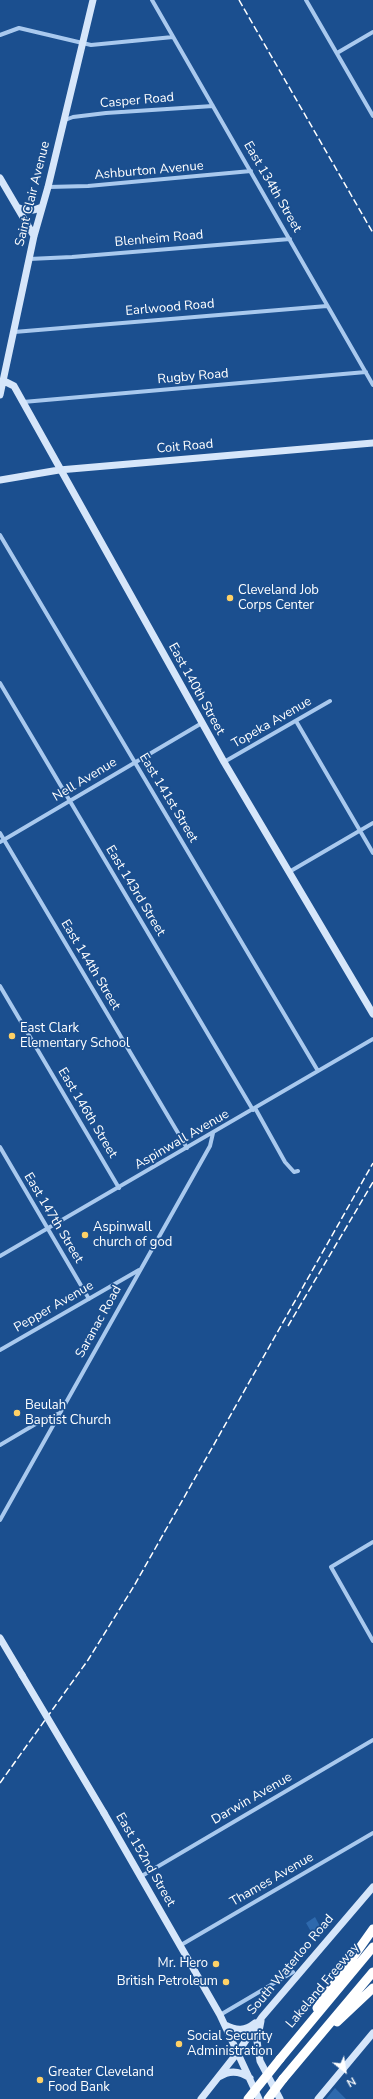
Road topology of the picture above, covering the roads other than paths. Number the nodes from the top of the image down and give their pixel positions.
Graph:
1 (93, 0) edge
2 (152, 0) edge
3 (306, 0) edge
4 (373, 32) edge
5 (0, 35) edge
6 (173, 37) junction
7 (83, 43) junction
8 (337, 53) junction
9 (213, 106) junction
10 (373, 116) edge
11 (64, 120) junction
12 (251, 171) junction
13 (0, 178) edge
14 (48, 187) junction
15 (3, 189) edge
16 (17, 207) junction
17 (42, 207) junction
18 (34, 236) junction
19 (290, 239) junction
20 (29, 259) junction
21 (327, 306) junction
22 (14, 332) junction
23 (366, 372) junction
24 (2, 380) edge
25 (373, 385) edge
26 (0, 395) edge
27 (23, 402) junction
28 (373, 443) edge
29 (59, 470) junction
30 (0, 480) edge
31 (0, 535) edge
32 (0, 683) edge
33 (330, 701) dead end
34 (296, 721) junction
35 (202, 724) junction
36 (135, 762) junction
37 (224, 762) junction
38 (70, 801) junction
39 (373, 823) edge
40 (360, 831) junction
41 (0, 833) edge
42 (2, 841) edge
43 (373, 853) edge
44 (289, 872) junction
45 (0, 986) edge
46 (373, 1014) edge
47 (373, 1039) edge
48 (318, 1071) junction
49 (254, 1109) junction
50 (213, 1133) junction
51 (0, 1147) edge
52 (187, 1148) junction
53 (298, 1171) dead end
54 (119, 1188) junction
55 (48, 1228) junction
56 (0, 1256) edge
57 (140, 1270) junction
58 (89, 1298) junction
59 (0, 1350) edge
60 (60, 1412) junction
61 (0, 1445) edge
62 (0, 1520) edge
63 (373, 1542) edge
64 (0, 1638) edge
65 (373, 1641) edge
66 (373, 1740) edge
67 (373, 1833) edge
68 (140, 1876) junction
69 (373, 1887) edge
70 (373, 1929) edge
71 (181, 1945) junction
72 (373, 1947) edge
73 (293, 1972) dead end
74 (373, 1972) edge
75 (373, 1988) edge
76 (220, 2014) junction
77 (261, 2018) junction
78 (225, 2025) junction
79 (306, 2026) junction
80 (373, 2033) edge
81 (238, 2052) junction
82 (296, 2064) junction
83 (250, 2078) junction
84 (216, 2080) junction
85 (325, 2091) junction
86 (201, 2099) edge
87 (248, 2099) edge
88 (259, 2099) edge
89 (268, 2099) edge
90 (280, 2099) edge
91 (314, 2099) edge
92 (318, 2099) edge

1 - 7 street, Saint Clair Avenue
2 - 6 street, East 134th Street
3 - 8 street
4 - 8 street
5 - 7 street
6 - 7 street
6 - 9 street, East 134th Street
7 - 11 street, Saint Clair Avenue
8 - 10 street
9 - 11 street, Casper Road
9 - 12 street, East 134th Street
11 - 14 street, Saint Clair Avenue
12 - 14 street, Ashburton Avenue
12 - 19 street, East 134th Street
13 - 15 street
14 - 17 street, Saint Clair Avenue
15 - 16 street
16 - 17 street
16 - 18 street
17 - 18 street, Saint Clair Avenue
18 - 20 street, Saint Clair Avenue
19 - 20 street, Blenheim Road
19 - 21 street, East 134th Street
20 - 22 street, Saint Clair Avenue
21 - 22 street, Earlwood Road
21 - 23 street, East 134th Street
22 - 24 street, Saint Clair Avenue
23 - 25 street, East 134th Street
23 - 27 street, Rugby Road
24 - 26 street, Saint Clair Avenue
24 - 27 street, East 140th Street
27 - 29 street, East 140th Street
28 - 29 street, Coit Road
29 - 30 street, Coit Road
29 - 35 street, East 140th Street
31 - 36 street, East 141st Street
32 - 38 street, East 143rd Street
33 - 34 street, Topeka Avenue
34 - 37 street, Topeka Avenue
34 - 40 street
35 - 36 street, Nell Avenue
35 - 37 street, East 140th Street
36 - 38 street, Nell Avenue
36 - 48 street, East 141st Street
37 - 44 street, East 140th Street
38 - 42 street, Nell Avenue
38 - 49 street, East 143rd Street
39 - 40 street
40 - 43 street
40 - 44 street
41 - 42 street, East 144th Street
42 - 52 street, East 144th Street
44 - 46 street, East 140th Street
45 - 54 street, East 146th Street
47 - 48 street, Aspinwall Avenue
48 - 49 street, Aspinwall Avenue
49 - 50 street, Aspinwall Avenue
49 - 53 street, East 143rd Street
50 - 52 street, Aspinwall Avenue
50 - 57 street, Saranac Road
51 - 55 street, East 147th Street
52 - 54 street, Aspinwall Avenue
54 - 55 street, Aspinwall Avenue
55 - 56 street, Aspinwall Avenue
55 - 58 street, East 147th Street
57 - 58 street, Pepper Avenue
57 - 60 street, Saranac Road
58 - 59 street, Pepper Avenue
60 - 61 street
60 - 62 street, Saranac Road
63 - 65 street
64 - 68 street, East 152nd Street, bridge
66 - 68 street, Darwin Avenue
67 - 71 street, Thames Avenue
68 - 71 street, East 152nd Street
69 - 77 street, South Waterloo Road
70 - 79 highway
71 - 76 street, East 152nd Street
72 - 79 highway, Lakeland Freeway
73 - 76 street
74 - 82 highway
75 - 82 highway
76 - 78 street, East 152nd Street
77 - 78 street
77 - 81 street, South Waterloo Road
77 - 90 street
78 - 81 street, East 152nd Street
79 - 87 highway, Lakeland Freeway, bridge
80 - 85 street
81 - 83 street, East 152nd Street
81 - 84 street, South Waterloo Road
82 - 89 highway, bridge
83 - 84 street
83 - 88 street, East 152nd Street
84 - 86 street, South Waterloo Road
85 - 91 street
85 - 92 street

